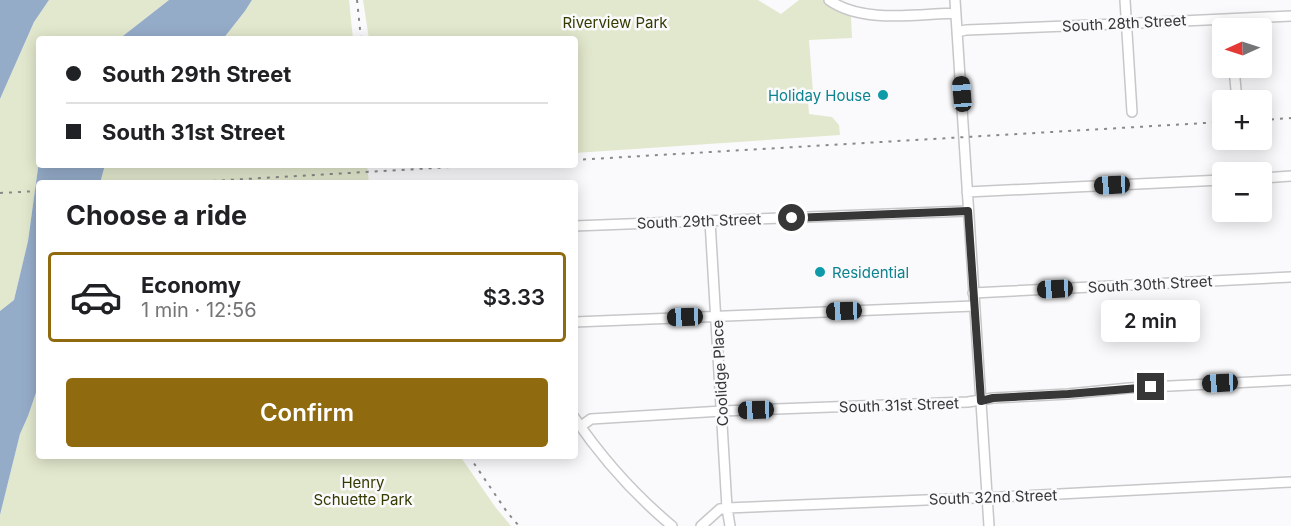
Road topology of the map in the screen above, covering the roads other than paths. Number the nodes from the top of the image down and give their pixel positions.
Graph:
1 (830, 0) edge
2 (955, 0) edge
3 (1125, 0) edge
4 (956, 13) junction
5 (1291, 16) edge
6 (1272, 18) edge
7 (1212, 23) edge
8 (1126, 24) junction
9 (957, 32) junction
10 (1235, 78) edge
11 (1236, 90) dead end
12 (1132, 112) dead end
13 (1291, 176) edge
14 (1272, 177) edge
15 (1212, 180) edge
16 (967, 192) junction
17 (968, 211) junction
18 (710, 221) junction
19 (578, 226) edge
20 (1291, 277) edge
21 (973, 293) junction
22 (974, 306) junction
23 (716, 316) junction
24 (578, 322) edge
25 (1291, 380) edge
26 (981, 401) junction
27 (722, 411) junction
28 (578, 422) edge
29 (581, 426) junction
30 (1291, 482) edge
31 (987, 498) junction
32 (727, 508) junction
33 (672, 526) edge
34 (701, 526) edge
35 (730, 526) edge
36 (989, 526) edge

1 - 4 street
2 - 4 street
3 - 8 street
4 - 9 street
5 - 6 street, South 28th Street
7 - 8 street, South 28th Street
8 - 9 street, South 28th Street
8 - 12 street
9 - 16 street
10 - 11 street
13 - 14 street
15 - 16 street
16 - 17 street
17 - 18 street, South 29th Street
17 - 21 street
18 - 19 street, South 29th Street
18 - 23 street, Coolidge Place
20 - 21 street, South 30th Street
21 - 22 street
22 - 23 street
22 - 26 street
23 - 24 street
23 - 27 street, Coolidge Place
25 - 26 street, South 31st Street
26 - 27 street, South 31st Street
26 - 31 street
27 - 29 street, South 31st Street
27 - 32 street, Coolidge Place
28 - 29 street
29 - 33 street
30 - 31 street, South 32nd Street
31 - 32 street, South 32nd Street
31 - 36 street
32 - 34 street
32 - 35 street, Coolidge Place

